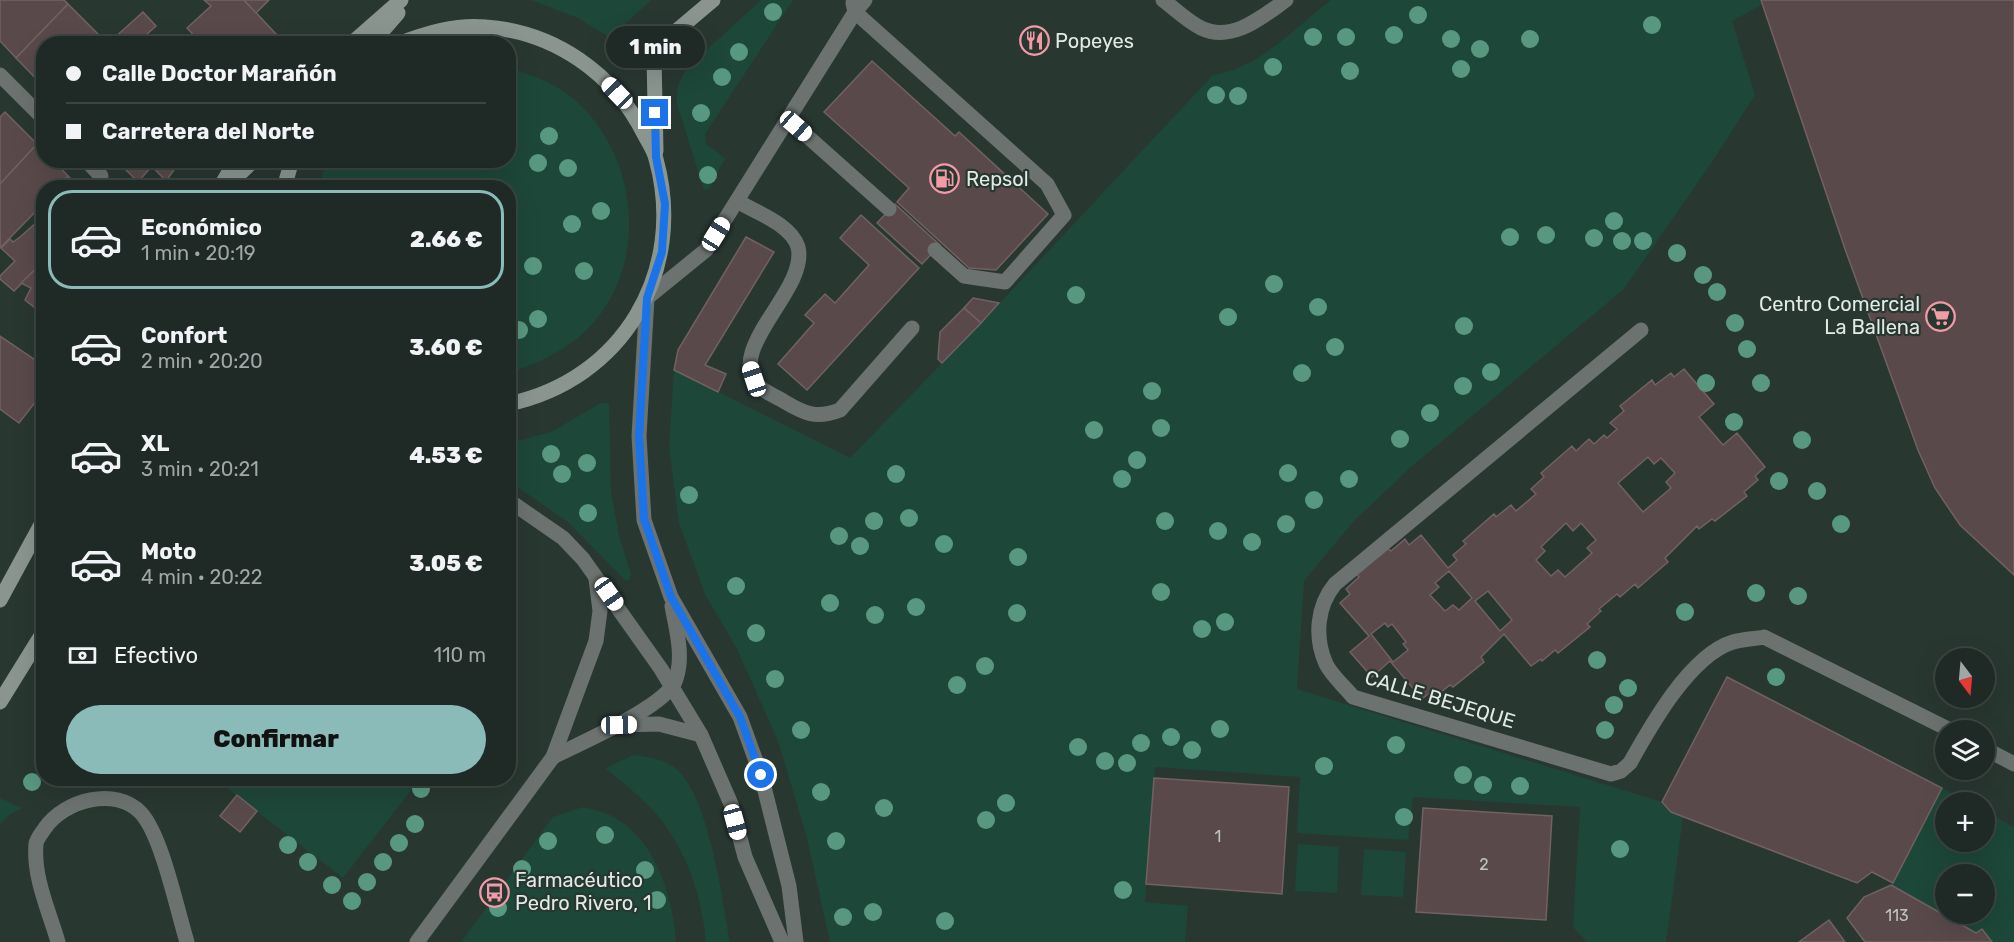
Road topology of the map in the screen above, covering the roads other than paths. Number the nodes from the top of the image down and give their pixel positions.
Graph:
1 (401, 0) edge
2 (410, 0) edge
3 (712, 0) edge
4 (1162, 0) edge
5 (1286, 0) edge
6 (857, 4) edge
7 (360, 36) edge
8 (378, 36) edge
9 (418, 36) edge
10 (0, 75) edge
11 (36, 111) edge
12 (788, 119) junction
13 (656, 157) junction
14 (94, 168) edge
15 (246, 168) edge
16 (101, 176) dead end
17 (233, 180) edge
18 (737, 201) junction
19 (889, 209) dead end
20 (935, 250) dead end
21 (647, 298) junction
22 (912, 328) dead end
23 (1641, 330) dead end
24 (516, 402) edge
25 (516, 506) edge
26 (36, 534) edge
27 (596, 576) junction
28 (671, 597) junction
29 (0, 600) edge
30 (36, 644) edge
31 (672, 686) junction
32 (0, 702) edge
33 (1935, 722) edge
34 (619, 725) junction
35 (701, 735) junction
36 (1995, 754) edge
37 (553, 757) junction
38 (2014, 764) edge
39 (58, 942) edge
40 (187, 942) edge
41 (417, 942) edge
42 (782, 942) edge
43 (796, 942) edge

1 - 7 street
2 - 8 street
3 - 13 street
4 - 5 street
6 - 12 street
6 - 20 street
9 - 13 street
10 - 11 street
12 - 18 street
12 - 19 street
13 - 21 street
14 - 16 street
15 - 17 street
18 - 21 street
18 - 22 street
21 - 24 street
21 - 28 street
23 - 33 street, CALLE BEJEQUE
25 - 27 street
26 - 29 street
27 - 31 street
27 - 37 street
28 - 31 street
28 - 43 street
30 - 32 street
31 - 34 street
31 - 35 street
34 - 35 street
34 - 37 street
35 - 42 street
36 - 38 street
37 - 41 street
39 - 40 street

